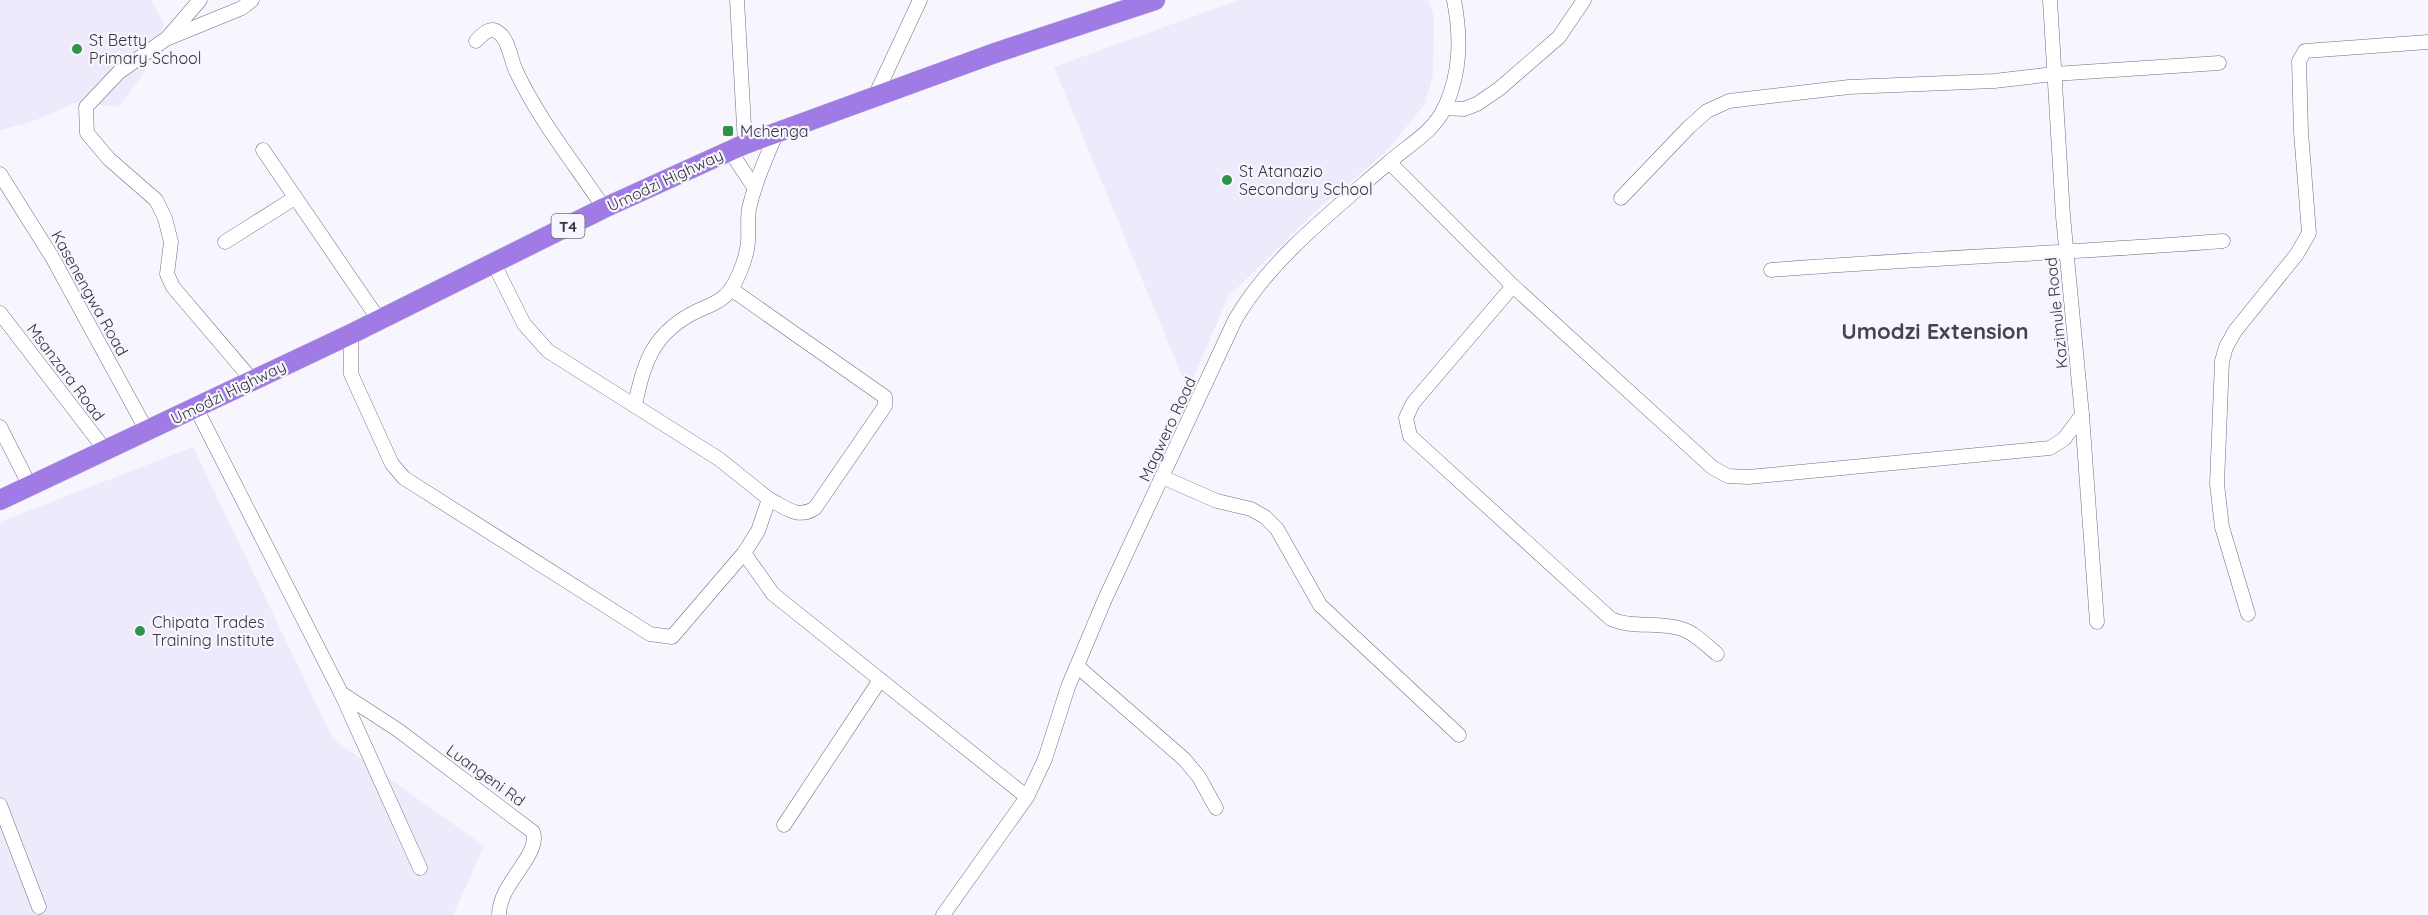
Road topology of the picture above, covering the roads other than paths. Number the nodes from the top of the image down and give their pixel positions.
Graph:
1 (200, 0) edge
2 (252, 0) edge
3 (737, 0) edge
4 (920, 0) edge
5 (1155, 0) edge
6 (1454, 0) edge
7 (1584, 0) edge
8 (2050, 0) edge
9 (166, 39) junction
10 (476, 41) dead end
11 (2428, 42) edge
12 (2218, 63) dead end
13 (2054, 74) junction
14 (876, 94) junction
15 (1444, 108) junction
16 (777, 132) junction
17 (737, 147) junction
18 (263, 150) dead end
19 (1389, 162) junction
20 (0, 174) edge
21 (754, 187) junction
22 (1621, 198) dead end
23 (294, 199) junction
24 (604, 208) junction
25 (2223, 241) dead end
26 (225, 242) dead end
27 (2067, 253) junction
28 (494, 264) junction
29 (1771, 270) dead end
30 (1513, 286) junction
31 (731, 290) junction
32 (0, 312) edge
33 (379, 320) junction
34 (351, 334) junction
35 (252, 381) junction
36 (635, 406) junction
37 (196, 408) junction
38 (2082, 415) junction
39 (0, 427) edge
40 (147, 431) junction
41 (106, 451) junction
42 (1162, 477) junction
43 (30, 486) junction
44 (769, 499) junction
45 (0, 500) edge
46 (744, 554) junction
47 (2248, 614) dead end
48 (2097, 622) dead end
49 (1717, 654) dead end
50 (1077, 666) junction
51 (880, 680) junction
52 (341, 693) junction
53 (1459, 735) dead end
54 (1027, 797) junction
55 (0, 805) edge
56 (1216, 808) dead end
57 (784, 825) dead end
58 (420, 868) dead end
59 (39, 907) dead end
60 (499, 915) edge
61 (943, 915) edge

1 - 9 street
2 - 9 street
3 - 17 street
4 - 14 street
5 - 14 highway, Umodzi Highway / T4
6 - 15 street, Magwero Road
7 - 15 street
8 - 13 street, Kazimule Road
9 - 35 street
10 - 24 street
11 - 47 street
12 - 13 street
13 - 22 street
13 - 27 street, Kazimule Road
14 - 16 highway, Umodzi Highway / T4
15 - 19 street, Magwero Road
16 - 17 highway, Umodzi Highway / T4
16 - 21 street
17 - 21 street
17 - 24 highway, Umodzi Highway / T4
18 - 23 street
19 - 30 street
19 - 42 street, Magwero Road
20 - 40 street, Kasenengwa Road
21 - 31 street
23 - 26 street
23 - 33 street
24 - 28 highway, Umodzi Highway / T4
25 - 27 street
27 - 29 street
27 - 38 street, Kazimule Road
28 - 33 highway, Umodzi Highway / T4
28 - 36 street
30 - 38 street
30 - 49 street
31 - 36 street
31 - 44 street
32 - 41 street, Msanzara Road
33 - 34 highway, Umodzi Highway / T4
34 - 35 highway, Umodzi Highway / T4
34 - 46 street
35 - 37 highway, Umodzi Highway / T4
36 - 44 street
37 - 40 highway, Umodzi Highway / T4
37 - 52 street
38 - 48 street, Kazimule Road
39 - 43 street
40 - 41 highway, Umodzi Highway / T4
41 - 43 highway, Umodzi Highway / T4
42 - 50 street, Magwero Road
42 - 53 street
43 - 45 highway, Umodzi Highway / T4
44 - 46 street
46 - 51 street
50 - 54 street, Magwero Road
50 - 56 street
51 - 54 street
51 - 57 street
52 - 58 street
52 - 60 street, Luangeni Rd
54 - 61 street, Magwero Road
55 - 59 street

